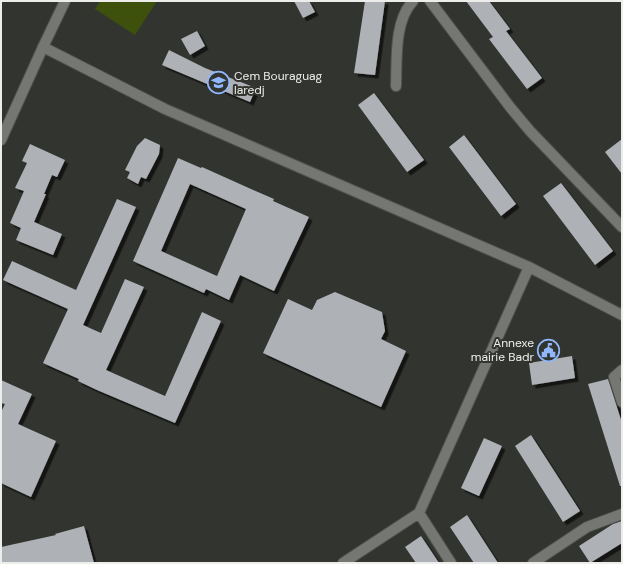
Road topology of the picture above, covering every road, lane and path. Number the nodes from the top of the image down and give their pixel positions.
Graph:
1 (65, 1) edge
2 (414, 1) edge
3 (430, 1) edge
4 (43, 47) junction
5 (396, 86) dead end
6 (1, 140) edge
7 (622, 227) edge
8 (530, 267) junction
9 (622, 315) edge
10 (622, 370) edge
11 (622, 402) edge
12 (419, 513) junction
13 (622, 514) edge
14 (343, 563) edge
15 (451, 563) edge
16 (533, 563) edge

1 - 4 street
2 - 5 street
3 - 7 street
4 - 6 street
4 - 8 street
8 - 9 street
8 - 12 street
10 - 11 street
12 - 14 street
12 - 15 street
13 - 16 street

